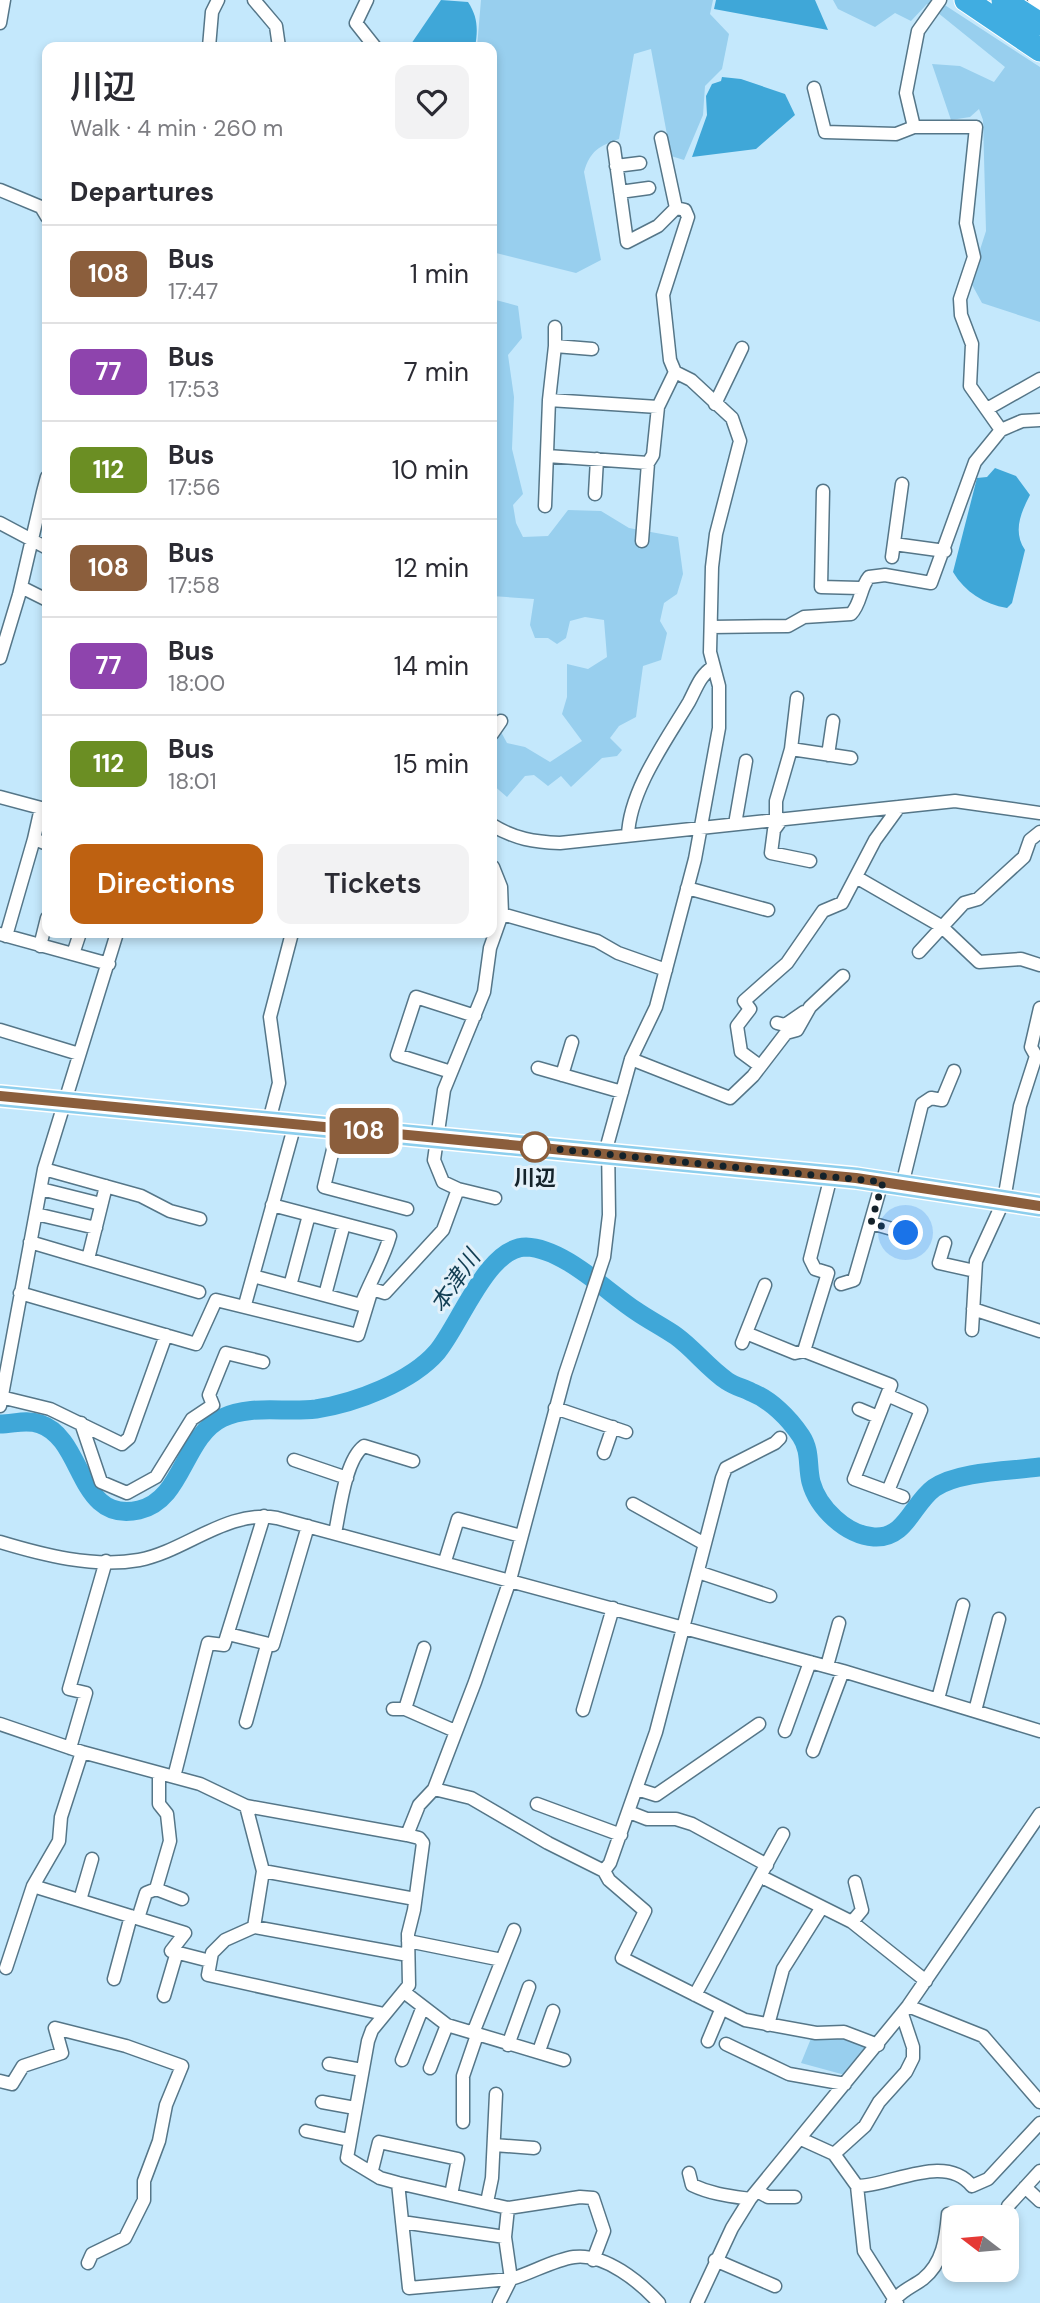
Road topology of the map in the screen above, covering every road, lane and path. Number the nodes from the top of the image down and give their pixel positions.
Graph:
1 (4, 0) edge
2 (218, 0) edge
3 (254, 0) edge
4 (367, 0) edge
5 (940, 0) edge
6 (966, 0) edge
7 (1003, 0) edge
8 (1034, 0) edge
9 (1040, 6) edge
10 (0, 23) edge
11 (1040, 24) edge
12 (209, 42) edge
13 (278, 42) edge
14 (371, 42) edge
15 (1040, 50) edge
16 (814, 88) dead end
17 (914, 127) junction
18 (662, 138) dead end
19 (614, 148) dead end
20 (640, 163) dead end
21 (616, 166) junction
22 (649, 188) dead end
23 (0, 190) edge
24 (620, 192) junction
25 (676, 208) junction
26 (42, 209) edge
27 (555, 327) dead end
28 (555, 346) junction
29 (742, 348) dead end
30 (592, 349) dead end
31 (676, 372) junction
32 (1040, 379) edge
33 (549, 400) junction
34 (715, 404) junction
35 (658, 407) junction
36 (988, 409) junction
37 (1040, 420) edge
38 (1001, 430) junction
39 (547, 456) junction
40 (597, 459) junction
41 (648, 463) junction
42 (902, 484) dead end
43 (823, 491) dead end
44 (595, 494) dead end
45 (42, 503) edge
46 (545, 506) dead end
47 (0, 523) edge
48 (32, 538) junction
49 (642, 541) dead end
50 (42, 545) edge
51 (945, 551) junction
52 (21, 587) junction
53 (860, 588) junction
54 (42, 598) edge
55 (5, 626) edge
56 (711, 627) junction
57 (0, 658) edge
58 (713, 667) junction
59 (797, 698) dead end
60 (501, 721) dead end
61 (833, 721) dead end
62 (497, 727) edge
63 (792, 749) junction
64 (828, 755) junction
65 (850, 758) dead end
66 (746, 761) dead end
67 (2, 797) edge
68 (899, 807) junction
69 (0, 811) edge
70 (1040, 813) edge
71 (779, 820) junction
72 (735, 824) junction
73 (497, 828) edge
74 (700, 828) junction
75 (1040, 832) edge
76 (628, 836) junction
77 (33, 839) junction
78 (42, 842) edge
79 (810, 861) dead end
80 (497, 877) edge
81 (856, 877) junction
82 (687, 888) junction
83 (768, 910) dead end
84 (502, 914) junction
85 (941, 926) junction
86 (497, 929) edge
87 (3, 935) edge
88 (42, 938) edge
89 (78, 938) edge
90 (116, 938) edge
91 (291, 938) edge
92 (494, 938) edge
93 (40, 946) junction
94 (919, 952) dead end
95 (73, 954) junction
96 (109, 964) junction
97 (1040, 965) edge
98 (666, 970) junction
99 (843, 976) dead end
100 (810, 1007) junction
101 (1040, 1008) edge
102 (475, 1016) junction
103 (777, 1023) dead end
104 (0, 1030) edge
105 (572, 1042) dead end
106 (79, 1054) junction
107 (631, 1059) junction
108 (760, 1066) junction
109 (538, 1068) dead end
110 (954, 1071) dead end
111 (451, 1072) junction
112 (562, 1075) junction
113 (622, 1092) junction
114 (0, 1096) edge
115 (63, 1103) junction
116 (269, 1121) junction
117 (295, 1124) junction
118 (338, 1129) junction
119 (439, 1138) junction
120 (608, 1154) junction
121 (44, 1169) junction
122 (831, 1176) junction
123 (892, 1184) junction
124 (106, 1186) junction
125 (41, 1189) junction
126 (458, 1189) junction
127 (495, 1198) dead end
128 (1004, 1200) junction
129 (101, 1204) junction
130 (272, 1205) junction
131 (1040, 1206) edge
132 (407, 1209) dead end
133 (36, 1214) junction
134 (309, 1215) junction
135 (200, 1219) dead end
136 (871, 1223) junction
137 (344, 1224) junction
138 (96, 1228) junction
139 (906, 1233) dead end
140 (30, 1242) junction
141 (944, 1243) dead end
142 (88, 1259) junction
143 (975, 1271) junction
144 (253, 1276) junction
145 (841, 1284) dead end
146 (765, 1285) dead end
147 (290, 1286) junction
148 (199, 1292) dead end
149 (20, 1293) junction
150 (325, 1295) junction
151 (246, 1301) dead end
152 (973, 1309) junction
153 (972, 1330) dead end
154 (1040, 1331) edge
155 (166, 1335) junction
156 (804, 1351) junction
157 (263, 1362) dead end
158 (887, 1395) junction
159 (1, 1402) edge
160 (555, 1408) junction
161 (859, 1409) dead end
162 (878, 1417) junction
163 (81, 1423) junction
164 (780, 1438) dead end
165 (604, 1453) dead end
166 (294, 1460) dead end
167 (414, 1461) dead end
168 (347, 1478) junction
169 (888, 1491) junction
170 (903, 1497) dead end
171 (633, 1504) dead end
172 (264, 1516) junction
173 (308, 1526) junction
174 (335, 1533) junction
175 (522, 1536) junction
176 (0, 1542) edge
177 (704, 1543) junction
178 (106, 1561) junction
179 (445, 1561) junction
180 (698, 1572) junction
181 (510, 1580) junction
182 (769, 1596) dead end
183 (963, 1605) dead end
184 (612, 1608) junction
185 (999, 1619) dead end
186 (839, 1623) dead end
187 (684, 1628) junction
188 (228, 1634) junction
189 (267, 1646) junction
190 (424, 1648) dead end
191 (810, 1662) junction
192 (827, 1667) junction
193 (843, 1671) junction
194 (938, 1699) junction
195 (583, 1710) dead end
196 (975, 1711) junction
197 (246, 1722) dead end
198 (0, 1724) edge
199 (759, 1724) dead end
200 (455, 1731) junction
201 (785, 1731) dead end
202 (1040, 1731) edge
203 (76, 1750) junction
204 (813, 1751) dead end
205 (159, 1774) junction
206 (174, 1777) junction
207 (434, 1789) junction
208 (637, 1790) junction
209 (537, 1804) dead end
210 (246, 1806) junction
211 (629, 1812) junction
212 (1040, 1814) edge
213 (783, 1834) dead end
214 (407, 1835) junction
215 (621, 1835) junction
216 (92, 1859) dead end
217 (764, 1870) junction
218 (262, 1871) junction
219 (604, 1871) junction
220 (855, 1882) dead end
221 (33, 1886) junction
222 (156, 1889) junction
223 (182, 1899) dead end
224 (415, 1899) junction
225 (80, 1900) junction
226 (822, 1907) junction
227 (136, 1914) junction
228 (852, 1922) junction
229 (254, 1927) junction
230 (514, 1930) dead end
231 (408, 1941) junction
232 (177, 1952) junction
233 (408, 1955) junction
234 (210, 1961) junction
235 (502, 1961) junction
236 (6, 1968) dead end
237 (114, 1979) dead end
238 (926, 1981) junction
239 (529, 1987) dead end
240 (404, 1992) junction
241 (164, 1996) dead end
242 (695, 1996) junction
243 (422, 2009) junction
244 (721, 2010) junction
245 (905, 2010) junction
246 (553, 2011) dead end
247 (384, 2014) junction
248 (447, 2025) junction
249 (768, 2025) junction
250 (475, 2034) junction
251 (708, 2041) dead end
252 (726, 2044) dead end
253 (508, 2045) junction
254 (878, 2045) junction
255 (539, 2051) junction
256 (402, 2060) dead end
257 (564, 2060) dead end
258 (329, 2064) dead end
259 (430, 2068) dead end
260 (362, 2070) junction
261 (0, 2081) edge
262 (845, 2084) junction
263 (496, 2094) dead end
264 (322, 2102) dead end
265 (1040, 2102) edge
266 (355, 2108) junction
267 (464, 2122) dead end
268 (1040, 2123) edge
269 (306, 2132) dead end
270 (801, 2139) junction
271 (349, 2140) junction
272 (494, 2146) junction
273 (534, 2148) dead end
274 (834, 2154) junction
275 (372, 2171) junction
276 (1040, 2171) edge
277 (689, 2174) dead end
278 (398, 2183) junction
279 (857, 2186) junction
280 (1025, 2187) junction
281 (451, 2195) junction
282 (754, 2195) junction
283 (795, 2197) dead end
284 (1040, 2201) edge
285 (487, 2202) junction
286 (1009, 2205) edge
287 (508, 2208) junction
288 (402, 2222) junction
289 (505, 2237) junction
290 (942, 2251) edge
291 (593, 2260) junction
292 (715, 2260) junction
293 (88, 2263) dead end
294 (512, 2279) junction
295 (775, 2286) dead end
296 (895, 2301) edge
297 (499, 2303) edge
298 (659, 2303) edge
299 (696, 2303) edge

1 - 10 street
2 - 12 street
3 - 13 street
4 - 14 street
5 - 17 street
6 - 15 highway
7 - 11 highway
8 - 9 street
16 - 17 street
17 - 36 street
18 - 25 street
19 - 21 street
20 - 21 street
21 - 24 street
22 - 24 street
23 - 26 street
24 - 25 street
25 - 31 street
27 - 28 street
28 - 30 street
28 - 33 street
29 - 34 street
31 - 34 street
31 - 35 street
32 - 36 street
33 - 35 street
33 - 39 street
34 - 56 street
35 - 41 street
36 - 38 street
37 - 38 street
38 - 51 street
39 - 40 street
39 - 46 street
40 - 41 street
40 - 44 street
41 - 49 street
42 - 51 street
43 - 53 street
45 - 48 street
47 - 48 street
48 - 50 street
48 - 52 street
51 - 53 street
52 - 54 street
52 - 55 street
53 - 56 street
55 - 57 street
56 - 58 street
58 - 74 street
58 - 76 street
59 - 63 street
60 - 62 street
61 - 64 street
63 - 64 street
63 - 71 street
64 - 65 street
66 - 72 street
67 - 69 street
67 - 77 street
68 - 70 street
68 - 71 street
68 - 81 street
71 - 72 street
71 - 79 street
72 - 74 street
73 - 76 street
74 - 76 street
74 - 82 street
75 - 85 street
77 - 78 street
77 - 87 street
80 - 84 street
81 - 85 street
81 - 108 street
82 - 83 street
82 - 98 street
84 - 86 street
84 - 98 street
85 - 94 street
85 - 97 street
87 - 93 street
88 - 93 street
89 - 95 street
90 - 96 street
91 - 116 street
92 - 102 street
93 - 95 street
95 - 96 street
96 - 106 street
98 - 107 street
99 - 100 street
100 - 103 street
100 - 108 street
101 - 128 street
102 - 111 street
102 - 111 street
104 - 106 street
105 - 112 street
106 - 115 street
107 - 108 street
107 - 113 street
109 - 112 street
110 - 123 street
111 - 119 street
112 - 113 street
113 - 120 street
114 - 115 main road
115 - 116 main road
115 - 121 street
116 - 117 main road
117 - 118 main road
117 - 130 street
118 - 119 main road
118 - 132 street
119 - 120 main road
119 - 126 street
120 - 122 main road
120 - 160 street
121 - 124 street
121 - 125 street
122 - 123 main road
122 - 156 street
123 - 128 main road
123 - 136 street
124 - 129 street
124 - 135 street
125 - 129 street
125 - 133 street
126 - 127 street
126 - 155 street
128 - 131 main road
128 - 143 street
129 - 138 street
130 - 134 street
130 - 144 street
133 - 138 street
133 - 140 street
134 - 137 street
134 - 147 street
136 - 139 street
136 - 145 street
137 - 150 street
137 - 150 street
138 - 142 street
140 - 142 street
140 - 149 street
141 - 143 street
142 - 148 street
143 - 152 street
144 - 147 street
144 - 151 street
146 - 156 street
147 - 150 street
149 - 155 street
149 - 159 street
152 - 153 street
152 - 154 street
155 - 163 street
156 - 158 street
157 - 163 street
158 - 162 street
158 - 169 street
159 - 163 street
160 - 165 street
160 - 175 street
161 - 162 street
162 - 169 street
164 - 177 street
166 - 168 street
167 - 168 street
168 - 174 street
169 - 170 street
171 - 177 street
172 - 173 street
172 - 178 street
172 - 188 street
173 - 174 street
173 - 189 street
174 - 179 street
175 - 179 street
175 - 181 street
176 - 178 street
177 - 180 street
178 - 203 street
179 - 181 street
180 - 182 street
180 - 187 street
181 - 184 street
181 - 200 street
183 - 194 street
184 - 187 street
184 - 195 street
185 - 196 street
186 - 192 street
187 - 191 street
187 - 208 street
188 - 189 street
188 - 206 street
189 - 197 street
190 - 200 street
191 - 192 street
191 - 201 street
192 - 193 street
193 - 194 street
193 - 204 street
194 - 196 street
196 - 202 street
198 - 203 street
199 - 208 street
200 - 207 street
203 - 205 street
203 - 221 street
205 - 206 street
205 - 222 street
206 - 210 street
207 - 214 street
207 - 219 street
208 - 211 street
209 - 215 street
210 - 214 street
210 - 218 street
211 - 215 street
211 - 217 street
212 - 238 street
213 - 217 street
214 - 224 street
215 - 219 street
216 - 225 street
217 - 226 street
217 - 242 street
218 - 224 street
218 - 229 street
219 - 242 street
220 - 228 street
221 - 225 street
221 - 236 street
222 - 223 street
222 - 227 street
224 - 231 street
225 - 227 street
226 - 228 street
226 - 249 street
227 - 232 street
227 - 237 street
228 - 238 street
229 - 233 street
229 - 234 street
230 - 235 street
231 - 233 street
231 - 235 street
232 - 234 street
232 - 241 street
233 - 240 street
234 - 247 street
235 - 250 street
238 - 245 street
239 - 253 street
240 - 243 street
240 - 247 street
242 - 244 street
243 - 248 street
243 - 256 street
244 - 249 street
244 - 251 street
245 - 254 street
245 - 265 street
245 - 274 street
246 - 255 street
247 - 260 street
248 - 250 street
248 - 259 street
249 - 254 street
250 - 253 street
250 - 267 street
252 - 262 street
253 - 255 street
254 - 262 street
255 - 257 street
258 - 260 street
260 - 266 street
261 - 293 street
262 - 270 street
263 - 272 street
264 - 266 street
266 - 271 street
268 - 279 street
269 - 271 street
270 - 274 street
270 - 282 street
271 - 275 street
272 - 273 street
272 - 285 street
274 - 279 street
275 - 278 street
275 - 281 street
276 - 280 street
277 - 282 street
278 - 281 street
278 - 288 street
279 - 296 street
280 - 284 street
280 - 286 street
281 - 285 street
282 - 283 street
282 - 292 street
285 - 287 street
287 - 289 street
287 - 291 street
288 - 289 street
288 - 294 street
289 - 294 street
290 - 296 street
291 - 294 street
291 - 298 street
292 - 295 street
292 - 299 street
294 - 297 street

